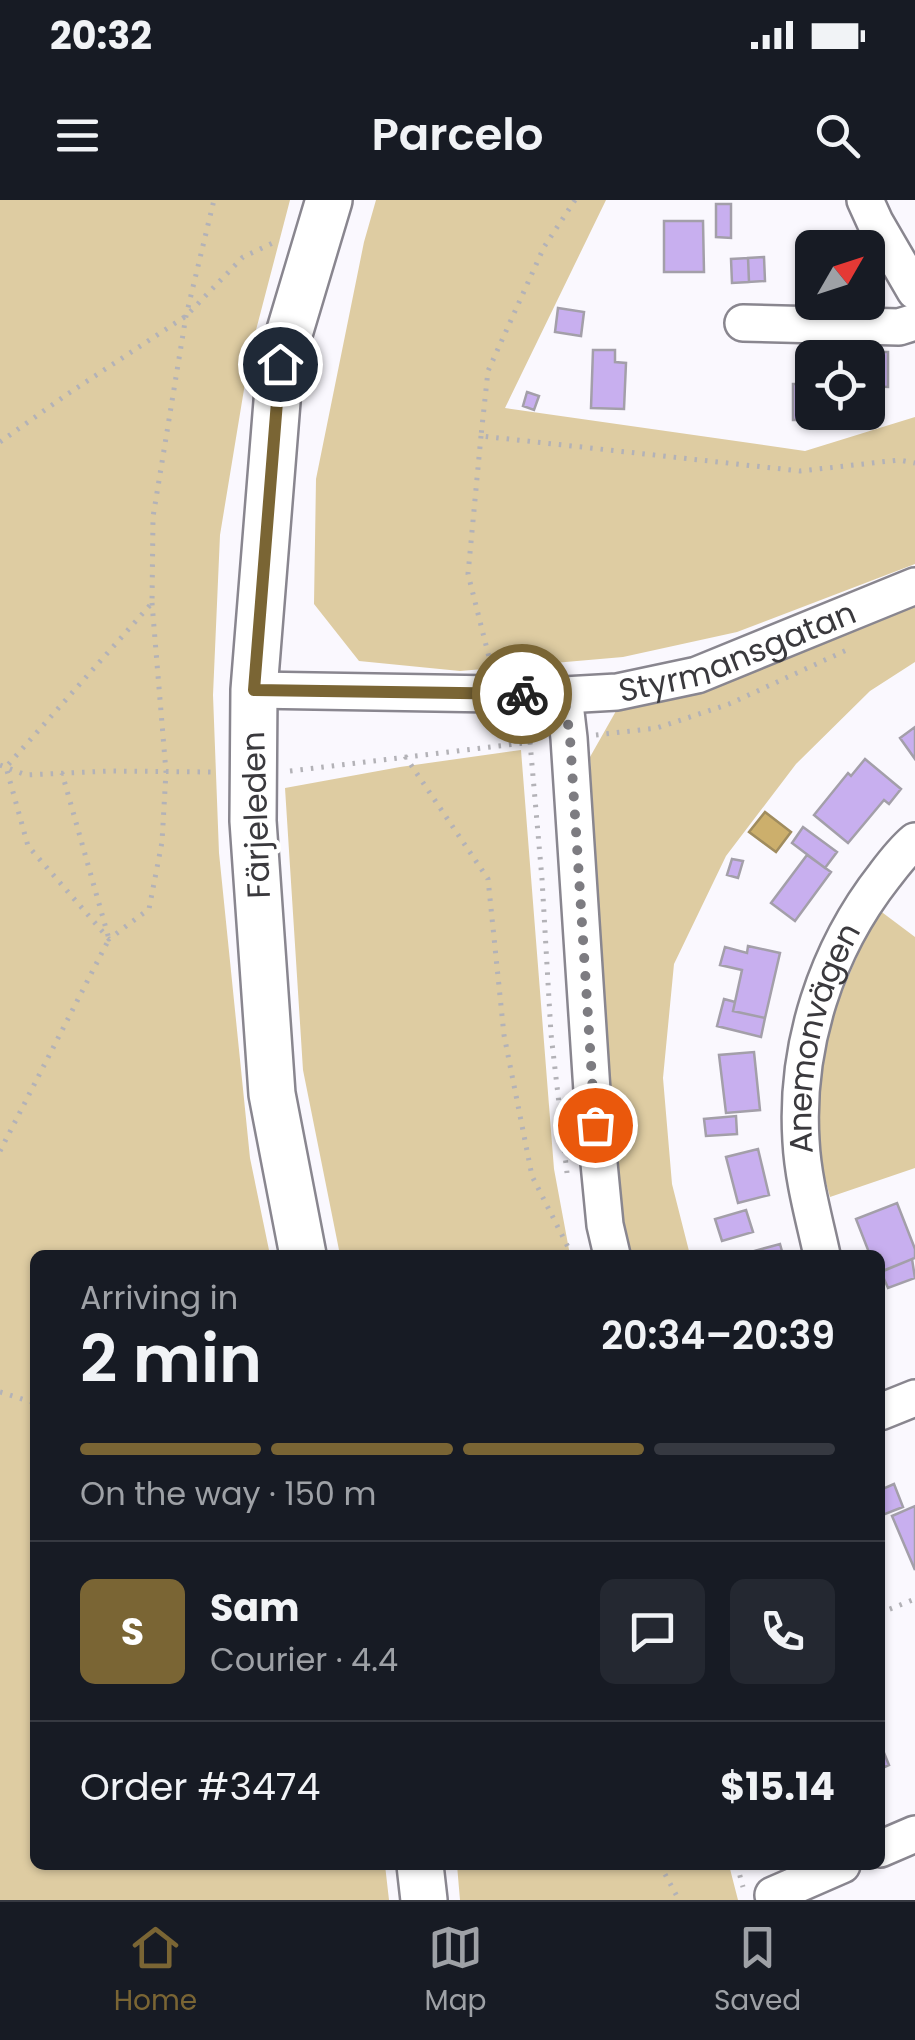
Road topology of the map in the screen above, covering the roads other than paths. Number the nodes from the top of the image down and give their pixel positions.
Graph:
1 (865, 200) edge
2 (326, 210) edge
3 (915, 292) edge
4 (743, 322) dead end
5 (915, 322) edge
6 (915, 586) edge
7 (254, 690) junction
8 (564, 695) junction
9 (915, 840) edge
10 (302, 1250) edge
11 (611, 1250) edge
12 (821, 1250) edge
13 (915, 1398) edge
14 (885, 1410) edge
15 (915, 1834) edge
16 (885, 1847) edge
17 (421, 1870) edge
18 (827, 1870) edge
19 (765, 1890) edge
20 (424, 1900) edge

1 - 3 street
2 - 7 main road, Färjeleden
4 - 5 street
6 - 8 street, Styrmansgatan
7 - 8 street, Styrmansgatan
7 - 10 main road, Färjeleden
8 - 11 street
9 - 12 street, Anemonvägen
13 - 14 street
15 - 16 street
17 - 20 main road
18 - 19 street

